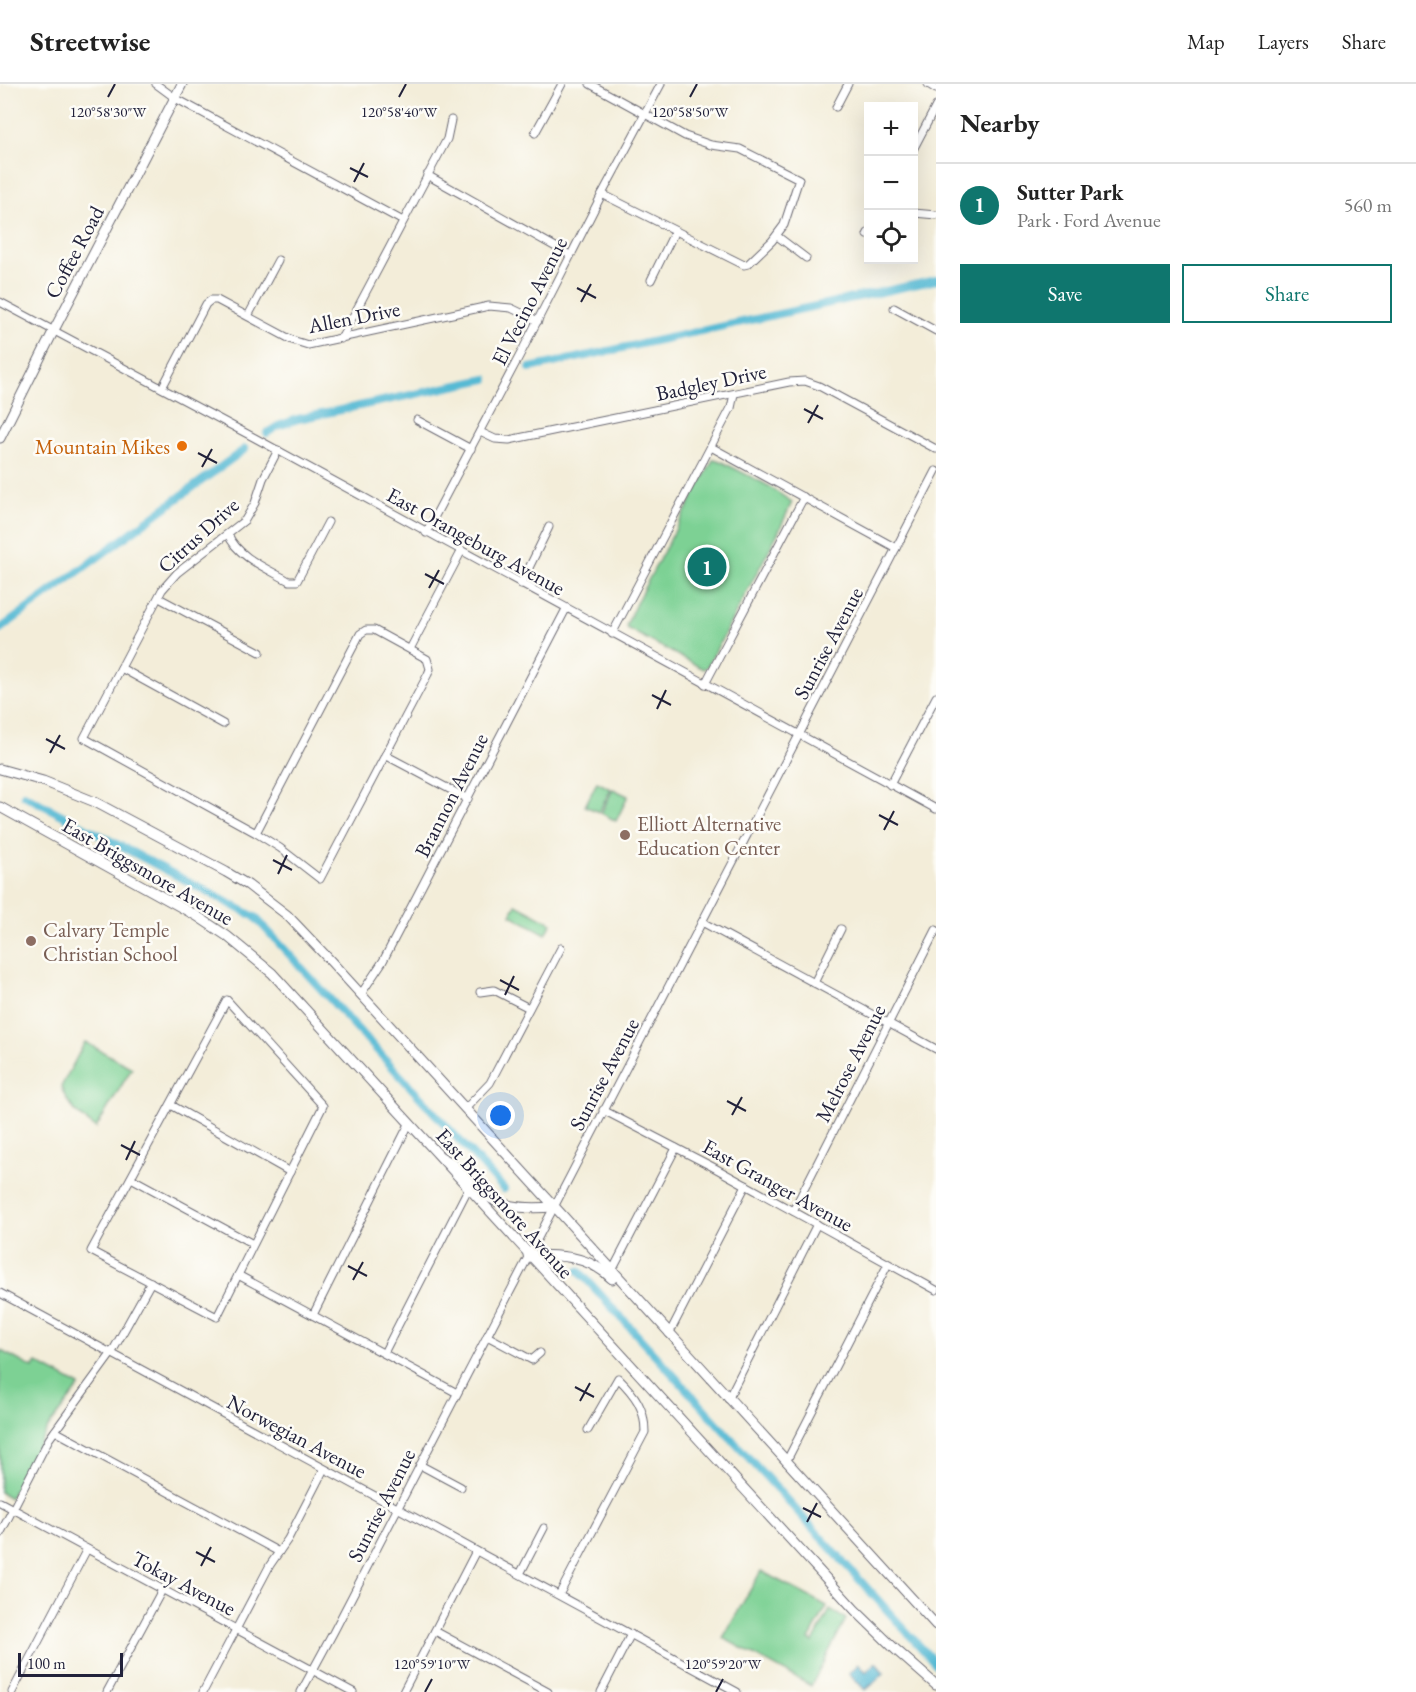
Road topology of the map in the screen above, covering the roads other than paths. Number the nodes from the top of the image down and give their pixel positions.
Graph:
1 (156, 84) edge
2 (182, 84) edge
3 (562, 84) edge
4 (590, 84) edge
5 (661, 84) edge
6 (848, 84) edge
7 (927, 84) edge
8 (936, 89) edge
9 (175, 98) junction
10 (936, 106) edge
11 (836, 107) dead end
12 (645, 115) junction
13 (452, 120) dead end
14 (535, 134) dead end
15 (918, 140) edge
16 (427, 175) junction
17 (602, 194) junction
18 (918, 213) edge
19 (936, 215) edge
20 (403, 221) junction
21 (675, 231) junction
22 (777, 236) junction
23 (570, 255) junction
24 (806, 258) dead end
25 (278, 260) dead end
26 (651, 279) dead end
27 (0, 302) edge
28 (894, 308) dead end
29 (248, 316) junction
30 (538, 321) junction
31 (54, 330) junction
32 (936, 331) edge
33 (340, 339) junction
34 (162, 388) junction
35 (734, 394) junction
36 (417, 420) dead end
37 (480, 432) junction
38 (0, 438) edge
39 (711, 447) junction
40 (471, 448) junction
41 (936, 449) edge
42 (278, 450) junction
43 (936, 471) edge
44 (804, 497) junction
45 (328, 522) dead end
46 (549, 527) dead end
47 (426, 533) junction
48 (228, 534) junction
49 (896, 548) junction
50 (461, 552) junction
51 (520, 584) junction
52 (159, 598) junction
53 (566, 609) junction
54 (612, 634) junction
55 (410, 649) junction
56 (260, 652) dead end
57 (121, 668) junction
58 (705, 684) junction
59 (936, 697) edge
60 (223, 724) dead end
61 (799, 735) junction
62 (386, 755) junction
63 (0, 769) edge
64 (890, 784) junction
65 (468, 799) junction
66 (0, 807) edge
67 (936, 809) edge
68 (256, 832) junction
69 (702, 922) junction
70 (841, 929) dead end
71 (936, 930) edge
72 (561, 948) dead end
73 (814, 983) junction
74 (480, 992) dead end
75 (361, 994) junction
76 (529, 1008) junction
77 (889, 1024) junction
78 (936, 1049) edge
79 (171, 1105) junction
80 (465, 1109) junction
81 (603, 1110) junction
82 (409, 1124) junction
83 (676, 1148) junction
84 (436, 1154) junction
85 (290, 1172) junction
86 (131, 1178) junction
87 (746, 1185) junction
88 (468, 1189) junction
89 (554, 1207) junction
90 (793, 1211) junction
91 (817, 1224) junction
92 (253, 1244) junction
93 (528, 1255) junction
94 (888, 1263) junction
95 (612, 1271) junction
96 (238, 1275) junction
97 (151, 1282) junction
98 (936, 1290) edge
99 (0, 1293) edge
100 (639, 1301) junction
101 (313, 1315) junction
102 (669, 1334) junction
103 (487, 1336) junction
104 (384, 1353) junction
105 (540, 1353) dead end
106 (111, 1354) junction
107 (457, 1393) junction
108 (728, 1399) junction
109 (588, 1430) dead end
110 (54, 1431) junction
111 (786, 1462) junction
112 (420, 1465) junction
113 (324, 1470) junction
114 (461, 1488) dead end
115 (0, 1502) edge
116 (397, 1508) junction
117 (13, 1509) junction
118 (544, 1528) dead end
119 (0, 1534) edge
120 (87, 1550) junction
121 (476, 1551) junction
122 (279, 1552) junction
123 (520, 1574) junction
124 (162, 1590) junction
125 (559, 1595) junction
126 (936, 1625) edge
127 (237, 1629) junction
128 (435, 1631) junction
129 (631, 1634) junction
130 (313, 1670) junction
131 (936, 1684) edge
132 (12, 1692) edge
133 (107, 1692) edge
134 (203, 1692) edge
135 (301, 1692) edge
136 (353, 1692) edge
137 (403, 1692) edge
138 (548, 1692) edge
139 (601, 1692) edge
140 (737, 1692) edge

1 - 9 street
2 - 9 main road, Coffee Road
3 - 14 street
4 - 12 street
5 - 12 street, El Vecino Avenue
6 - 11 street
7 - 8 street
9 - 20 street
9 - 31 main road, Coffee Road
10 - 15 street
12 - 17 street, El Vecino Avenue
12 - 22 street
13 - 16 street
16 - 20 street
16 - 23 street
17 - 21 street
17 - 23 street, El Vecino Avenue
18 - 19 street
20 - 33 street
21 - 22 street
21 - 26 street
22 - 24 street
23 - 30 street, El Vecino Avenue
25 - 29 street
27 - 31 street, East Orangeburg Avenue
28 - 32 street
29 - 33 street, Allen Drive
29 - 34 street, Allen Drive
30 - 33 street, Allen Drive
30 - 37 street, El Vecino Avenue
31 - 34 street, East Orangeburg Avenue
31 - 38 main road, Coffee Road
34 - 42 street, East Orangeburg Avenue
35 - 37 street, Badgley Drive
35 - 39 street
35 - 41 street, Badgley Drive
36 - 40 street
37 - 40 street, El Vecino Avenue
39 - 44 street
39 - 54 street
40 - 47 street, El Vecino Avenue
42 - 47 street, East Orangeburg Avenue
42 - 48 street, Citrus Drive
43 - 49 street, Sunrise Avenue
44 - 49 street
44 - 58 street
45 - 48 street
46 - 51 street
47 - 50 street, East Orangeburg Avenue
48 - 52 street, Citrus Drive
49 - 61 street, Sunrise Avenue
50 - 51 street, East Orangeburg Avenue
50 - 55 street
51 - 53 street, East Orangeburg Avenue
52 - 56 street
52 - 57 street, Citrus Drive
53 - 54 street, East Orangeburg Avenue
53 - 65 street, Brannon Avenue
54 - 58 street, East Orangeburg Avenue
55 - 62 street
55 - 68 street
57 - 60 street
57 - 68 street, Citrus Drive
58 - 61 street, East Orangeburg Avenue
59 - 64 street
61 - 64 street, East Orangeburg Avenue
61 - 69 street, Sunrise Avenue
62 - 65 street
62 - 68 street
63 - 75 main road, East Briggsmore Avenue
64 - 67 street, East Orangeburg Avenue
65 - 75 street, Brannon Avenue
66 - 82 main road, East Briggsmore Avenue
69 - 73 street
69 - 81 street, Sunrise Avenue
70 - 73 street
71 - 77 street, Melrose Avenue
72 - 76 street
73 - 77 street
74 - 76 street
75 - 80 main road, East Briggsmore Avenue
76 - 80 street
77 - 78 street
77 - 90 street, Melrose Avenue
79 - 85 street
79 - 85 street
79 - 86 street
80 - 89 main road, East Briggsmore Avenue
81 - 83 street, East Granger Avenue
81 - 89 street, Sunrise Avenue
82 - 84 main road, East Briggsmore Avenue
82 - 101 street
83 - 87 street, East Granger Avenue
83 - 95 street
84 - 88 main road, East Briggsmore Avenue
84 - 89 main road
85 - 92 street
86 - 92 street
86 - 97 street
87 - 90 street, East Granger Avenue
87 - 102 street
88 - 93 main road, East Briggsmore Avenue
88 - 104 street
89 - 93 street, Sunrise Avenue
89 - 95 main road, East Briggsmore Avenue
90 - 91 street, East Granger Avenue
91 - 94 street, East Granger Avenue
91 - 108 street
92 - 96 street
93 - 100 main road
93 - 103 street, Sunrise Avenue
93 - 131 main road, East Briggsmore Avenue
94 - 98 street, East Granger Avenue
94 - 111 street
95 - 100 main road, East Briggsmore Avenue
96 - 97 street
96 - 101 street
97 - 106 street
99 - 106 street, Norwegian Avenue
100 - 102 main road, East Briggsmore Avenue
101 - 104 street
102 - 108 main road, East Briggsmore Avenue
103 - 105 street
103 - 107 street, Sunrise Avenue
104 - 107 street
106 - 110 street
106 - 113 street, Norwegian Avenue
107 - 112 street, Sunrise Avenue
108 - 111 main road, East Briggsmore Avenue
109 - 125 street
110 - 117 street
110 - 122 street
111 - 126 main road, East Briggsmore Avenue
112 - 114 street
112 - 116 street, Sunrise Avenue
113 - 116 street, Norwegian Avenue
113 - 122 street
115 - 117 street, Tokay Avenue
116 - 121 street, Norwegian Avenue
116 - 130 street, Sunrise Avenue
117 - 119 street
117 - 120 street, Tokay Avenue
118 - 123 street
120 - 124 street, Tokay Avenue
120 - 132 street
121 - 123 street, Norwegian Avenue
121 - 128 street
122 - 127 street
123 - 125 street, Norwegian Avenue
124 - 127 street, Tokay Avenue
124 - 133 street
125 - 129 street, Norwegian Avenue
127 - 130 street, Tokay Avenue
127 - 134 street
128 - 137 street
128 - 138 street
129 - 139 street
129 - 140 street, Norwegian Avenue
130 - 135 street, Sunrise Avenue
130 - 136 street, Tokay Avenue

